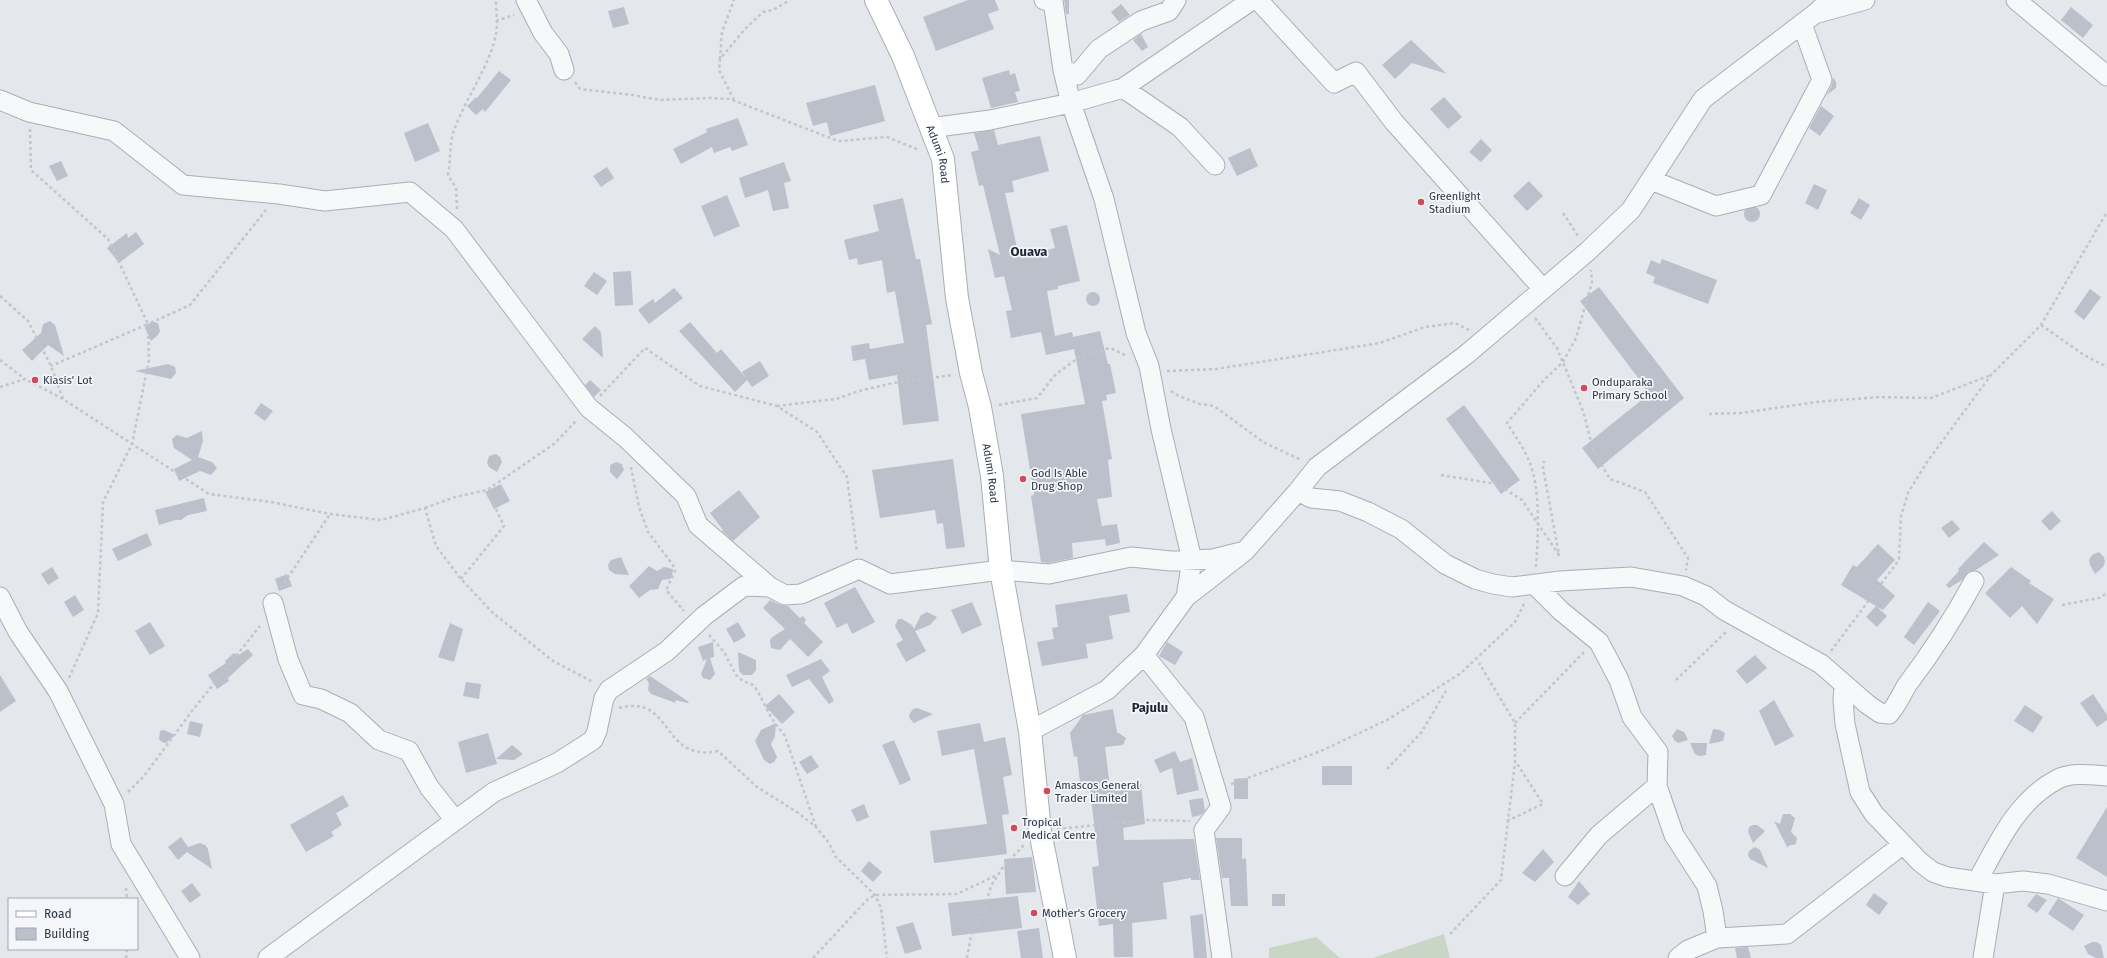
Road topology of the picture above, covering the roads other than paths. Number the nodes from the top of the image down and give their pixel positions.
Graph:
1 (526, 0) edge
2 (876, 0) edge
3 (1044, 0) edge
4 (1176, 0) edge
5 (1252, 0) edge
6 (1258, 0) edge
7 (1830, 0) edge
8 (1865, 0) edge
9 (2016, 0) edge
10 (1809, 18) junction
11 (564, 70) road end
12 (1063, 70) junction
13 (2107, 76) edge
14 (1123, 88) junction
15 (0, 100) edge
16 (1071, 103) junction
17 (930, 128) junction
18 (1215, 165) dead end
19 (1651, 180) junction
20 (1543, 289) junction
21 (1298, 491) junction
22 (1245, 551) junction
23 (1192, 560) junction
24 (1001, 570) junction
25 (1974, 582) dead end
26 (1534, 584) junction
27 (770, 587) junction
28 (0, 597) edge
29 (1186, 597) junction
30 (273, 603) road end
31 (1144, 655) junction
32 (1844, 686) junction
33 (1030, 731) junction
34 (2107, 776) edge
35 (1658, 786) junction
36 (455, 820) junction
37 (1902, 845) junction
38 (1565, 876) dead end
39 (1986, 882) junction
40 (2107, 901) edge
41 (1717, 938) junction
42 (190, 958) edge
43 (268, 958) edge
44 (1065, 958) edge
45 (1222, 958) edge
46 (1678, 958) edge
47 (1983, 958) edge

1 - 11 street
2 - 17 main road, Adumi Road
3 - 12 street
4 - 12 street
5 - 14 street
6 - 20 street
7 - 10 street
8 - 10 street
9 - 13 street
10 - 19 street
10 - 19 street
12 - 16 street
14 - 16 street
14 - 18 street
15 - 27 street
16 - 17 street
16 - 23 street
17 - 24 main road, Adumi Road
19 - 20 street
20 - 21 street
21 - 22 street
21 - 26 street
22 - 23 street
22 - 29 street
23 - 24 street
23 - 29 street
24 - 27 street
24 - 33 main road, Adumi Road
25 - 32 street
26 - 32 street
26 - 35 street
27 - 36 street
28 - 42 street
29 - 31 street
30 - 36 street
31 - 33 street
31 - 45 street
32 - 37 street
33 - 44 main road, Adumi Road
34 - 39 street
35 - 38 street
35 - 41 street
36 - 43 street
37 - 39 street
37 - 41 street
39 - 40 street
39 - 47 street
41 - 46 street

